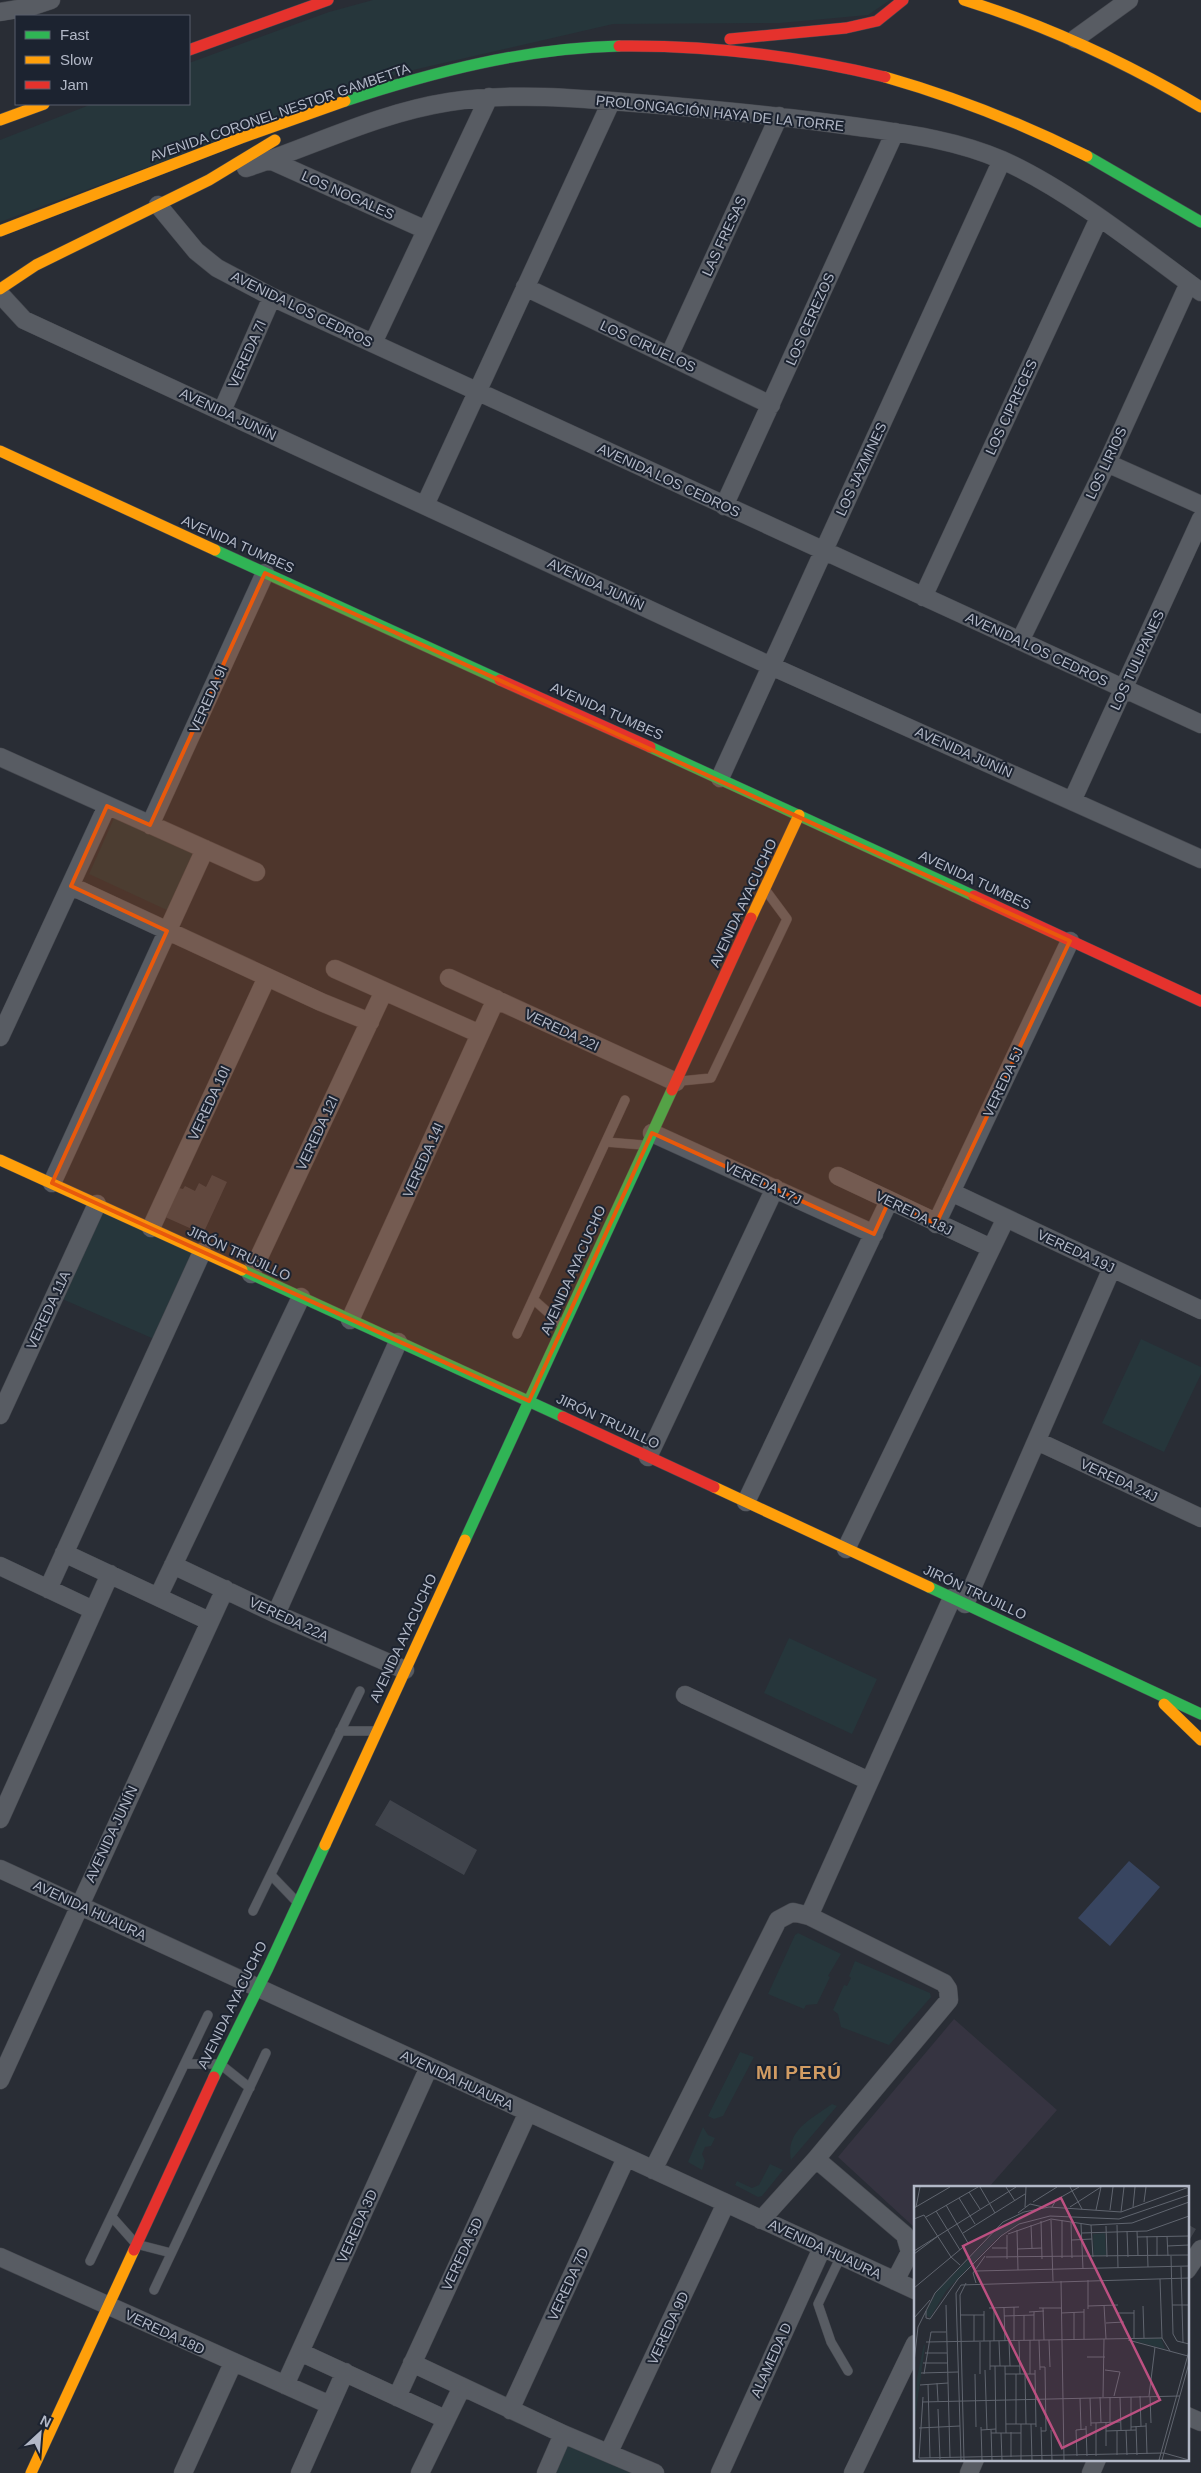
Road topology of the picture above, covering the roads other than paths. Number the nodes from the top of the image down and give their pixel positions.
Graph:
1 (51, 0) edge
2 (328, 0) edge
3 (903, 0) edge
4 (964, 0) edge
5 (988, 0) edge
6 (1128, 0) edge
7 (0, 12) edge
8 (1011, 14) junction
9 (1075, 39) junction
10 (659, 45) junction
11 (190, 50) edge
12 (489, 97) junction
13 (611, 102) junction
14 (41, 105) edge
15 (1201, 107) edge
16 (326, 109) junction
17 (779, 116) junction
18 (0, 120) edge
19 (895, 132) junction
20 (270, 160) junction
21 (1002, 160) junction
22 (208, 180) junction
23 (158, 205) junction
24 (1099, 218) junction
25 (1201, 222) edge
26 (426, 230) junction
27 (0, 231) edge
28 (525, 287) junction
29 (1195, 287) edge
30 (0, 289) edge
31 (0, 294) edge
32 (272, 297) junction
33 (373, 343) junction
34 (669, 356) junction
35 (477, 392) junction
36 (772, 405) junction
37 (222, 411) junction
38 (0, 451) edge
39 (1107, 462) junction
40 (425, 505) junction
41 (1201, 505) edge
42 (724, 506) junction
43 (1201, 519) edge
44 (823, 551) junction
45 (265, 573) junction
46 (923, 597) junction
47 (1020, 641) junction
48 (771, 666) junction
49 (1123, 689) junction
50 (1201, 724) edge
51 (1, 760) edge
52 (720, 778) junction
53 (1072, 800) junction
54 (107, 806) junction
55 (799, 815) junction
56 (150, 825) junction
57 (205, 849) junction
58 (1201, 859) edge
59 (256, 872) dead end
60 (71, 886) junction
61 (766, 891) junction
62 (167, 930) junction
63 (1070, 940) junction
64 (335, 969) dead end
65 (267, 977) junction
66 (449, 978) dead end
67 (384, 992) junction
68 (496, 999) junction
69 (1201, 1001) edge
70 (370, 1022) junction
71 (480, 1034) junction
72 (0, 1037) edge
73 (676, 1082) junction
74 (625, 1100) dead end
75 (649, 1139) junction
76 (606, 1142) junction
77 (0, 1160) edge
78 (838, 1176) dead end
79 (52, 1183) junction
80 (775, 1188) junction
81 (952, 1192) junction
82 (889, 1201) junction
83 (97, 1204) junction
84 (1006, 1218) junction
85 (936, 1224) junction
86 (151, 1228) junction
87 (874, 1234) junction
88 (991, 1248) junction
89 (202, 1252) junction
90 (1112, 1268) junction
91 (251, 1274) junction
92 (301, 1297) junction
93 (533, 1299) junction
94 (1201, 1310) edge
95 (350, 1320) junction
96 (564, 1327) junction
97 (517, 1334) dead end
98 (398, 1342) junction
99 (529, 1401) junction
100 (0, 1416) edge
101 (1037, 1441) junction
102 (648, 1457) junction
103 (746, 1502) junction
104 (1201, 1518) edge
105 (846, 1548) junction
106 (64, 1553) junction
107 (173, 1565) junction
108 (0, 1566) edge
109 (110, 1574) junction
110 (48, 1589) junction
111 (225, 1589) junction
112 (158, 1597) junction
113 (958, 1601) junction
114 (93, 1610) junction
115 (276, 1614) junction
116 (209, 1621) junction
117 (406, 1670) junction
118 (1150, 1690) junction
119 (360, 1691) dead end
120 (685, 1695) dead end
121 (1201, 1714) edge
122 (340, 1731) junction
123 (377, 1731) junction
124 (1201, 1740) edge
125 (869, 1781) junction
126 (0, 1819) edge
127 (0, 1869) edge
128 (271, 1875) junction
129 (297, 1901) junction
130 (79, 1905) junction
131 (253, 1911) dead end
132 (809, 1916) junction
133 (258, 1988) junction
134 (208, 2015) dead end
135 (266, 2053) dead end
136 (185, 2064) junction
137 (220, 2064) junction
138 (429, 2067) junction
139 (0, 2080) edge
140 (250, 2088) junction
141 (528, 2112) junction
142 (626, 2158) junction
143 (816, 2159) junction
144 (653, 2170) junction
145 (726, 2204) junction
146 (112, 2217) junction
147 (761, 2220) junction
148 (136, 2244) junction
149 (822, 2248) junction
150 (1201, 2249) edge
151 (171, 2253) junction
152 (841, 2256) junction
153 (0, 2257) edge
154 (90, 2261) dead end
155 (1188, 2268) edge
156 (895, 2281) junction
157 (154, 2290) dead end
158 (914, 2290) edge
159 (109, 2307) junction
160 (914, 2346) edge
161 (300, 2352) junction
162 (233, 2363) junction
163 (412, 2363) junction
164 (848, 2371) dead end
165 (345, 2372) junction
166 (285, 2385) junction
167 (462, 2387) junction
168 (397, 2397) junction
169 (330, 2405) junction
170 (510, 2410) junction
171 (1188, 2416) edge
172 (445, 2419) junction
173 (1201, 2422) edge
174 (564, 2434) junction
175 (609, 2452) junction
176 (975, 2460) edge
177 (1097, 2460) edge
178 (32, 2473) edge
179 (183, 2473) edge
180 (300, 2473) edge
181 (420, 2473) edge
182 (546, 2473) edge
183 (655, 2473) edge
184 (720, 2473) edge
185 (853, 2473) edge
186 (969, 2473) edge
187 (1091, 2473) edge

1 - 7 street
2 - 11 main road
3 - 10 main road
4 - 8 main road
5 - 8 main road
6 - 9 street
8 - 9 main road
9 - 15 main road
10 - 16 main road, AVENIDA CORONEL NESTOR GAMBETTA
10 - 25 main road, AVENIDA CORONEL NESTOR GAMBETTA
12 - 13 street, PROLONGACIÓN HAYA DE LA TORRE
12 - 20 street, PROLONGACIÓN HAYA DE LA TORRE
12 - 26 street
13 - 17 street, PROLONGACIÓN HAYA DE LA TORRE
13 - 28 street
14 - 18 main road
16 - 22 main road
16 - 27 main road, AVENIDA CORONEL NESTOR GAMBETTA
17 - 19 street, PROLONGACIÓN HAYA DE LA TORRE
17 - 34 street, LAS FRESAS
19 - 21 street, PROLONGACIÓN HAYA DE LA TORRE
19 - 36 street, LOS CEREZOS
20 - 22 street, PROLONGACIÓN HAYA DE LA TORRE
20 - 26 street, LOS NOGALES
21 - 24 street, PROLONGACIÓN HAYA DE LA TORRE
21 - 44 street, LOS JAZMINES
22 - 23 main road
23 - 30 main road
23 - 32 street, AVENIDA LOS CEDROS
24 - 29 street, PROLONGACIÓN HAYA DE LA TORRE
24 - 46 street, LOS CIPRECES
26 - 33 street
28 - 34 street, LOS CIRUELOS
28 - 35 street
29 - 39 street, LOS LIRIOS
31 - 37 street, AVENIDA JUNÍN
32 - 33 street, AVENIDA LOS CEDROS
32 - 37 street, VEREDA 7I
33 - 35 street, AVENIDA LOS CEDROS
34 - 36 street, LOS CIRUELOS
35 - 40 street
35 - 42 street, AVENIDA LOS CEDROS
36 - 42 street, LOS CEREZOS
37 - 40 street, AVENIDA JUNÍN
38 - 45 main road, AVENIDA TUMBES
39 - 41 street
39 - 47 street, LOS LIRIOS
40 - 48 street, AVENIDA JUNÍN
42 - 44 street, AVENIDA LOS CEDROS
43 - 49 street, LOS TULIPANES
44 - 46 street, AVENIDA LOS CEDROS
44 - 48 street, LOS JAZMINES
45 - 52 main road, AVENIDA TUMBES
45 - 56 street, VEREDA 9I
46 - 47 street, AVENIDA LOS CEDROS
47 - 49 street, AVENIDA LOS CEDROS
48 - 52 street, LOS JAZMINES
48 - 53 street, AVENIDA JUNÍN
49 - 50 street, AVENIDA LOS CEDROS
49 - 53 street, LOS TULIPANES
51 - 54 street
52 - 55 main road, AVENIDA TUMBES
53 - 58 street, AVENIDA JUNÍN
54 - 56 street
54 - 60 street
55 - 61 main road, AVENIDA AYACUCHO
55 - 63 main road, AVENIDA TUMBES
56 - 57 street
57 - 59 street
57 - 62 street
60 - 62 street
60 - 72 street
61 - 73 main road, AVENIDA AYACUCHO
61 - 73 lane
62 - 65 street
62 - 79 street
63 - 69 main road, AVENIDA TUMBES
63 - 81 street, VEREDA 5J
64 - 67 street
65 - 70 street
65 - 86 street, VEREDA 10I
66 - 68 street, VEREDA 22I
67 - 70 street, VEREDA 12I
67 - 71 street
68 - 71 street, VEREDA 14I
68 - 73 street, VEREDA 22I
70 - 91 street, VEREDA 12I
71 - 95 street, VEREDA 14I
73 - 75 main road, AVENIDA AYACUCHO
74 - 76 lane
75 - 76 lane
75 - 80 street, VEREDA 17J
75 - 96 main road, AVENIDA AYACUCHO
76 - 93 lane
77 - 79 main road, JIRÓN TRUJILLO
78 - 82 street, VEREDA 18J
79 - 83 main road, JIRÓN TRUJILLO
80 - 87 street, VEREDA 17J
80 - 102 street
81 - 84 street, VEREDA 19J
81 - 85 street, VEREDA 5J
82 - 85 street, VEREDA 18J
82 - 87 street
83 - 86 main road, JIRÓN TRUJILLO
83 - 100 street, VEREDA 11A
84 - 88 street
84 - 90 street, VEREDA 19J
85 - 88 street, VEREDA 18J
86 - 89 main road, JIRÓN TRUJILLO
87 - 103 street
88 - 105 street
89 - 91 main road, JIRÓN TRUJILLO
89 - 106 street
90 - 94 street, VEREDA 19J
90 - 101 street
91 - 92 main road, JIRÓN TRUJILLO
92 - 95 main road, JIRÓN TRUJILLO
92 - 107 street
93 - 96 lane
93 - 97 lane
95 - 98 main road, JIRÓN TRUJILLO
96 - 99 main road, AVENIDA AYACUCHO
98 - 99 main road, JIRÓN TRUJILLO
98 - 115 street
99 - 102 main road, JIRÓN TRUJILLO
99 - 117 main road, AVENIDA AYACUCHO
101 - 104 street, VEREDA 24J
101 - 113 street
102 - 103 main road, JIRÓN TRUJILLO
103 - 105 main road, JIRÓN TRUJILLO
105 - 113 main road, JIRÓN TRUJILLO
106 - 109 street
106 - 110 street
107 - 111 street, VEREDA 22A
107 - 112 street
108 - 110 street
109 - 112 street
109 - 114 street
110 - 114 street
111 - 115 street, VEREDA 22A
111 - 116 street, AVENIDA JUNÍN
112 - 116 street
113 - 118 main road, JIRÓN TRUJILLO
113 - 125 street
114 - 126 street
115 - 117 street, VEREDA 22A
116 - 130 street, AVENIDA JUNÍN
117 - 123 main road, AVENIDA AYACUCHO
118 - 121 main road, JIRÓN TRUJILLO
118 - 124 main road
119 - 122 lane
120 - 125 street
122 - 123 lane
122 - 128 lane
123 - 129 main road, AVENIDA AYACUCHO
125 - 132 street
127 - 130 street, AVENIDA HUAURA
128 - 129 lane
128 - 131 lane
129 - 133 main road, AVENIDA AYACUCHO
130 - 133 street, AVENIDA HUAURA
130 - 139 street, AVENIDA JUNÍN
132 - 143 street
132 - 144 street
133 - 137 main road, AVENIDA AYACUCHO
133 - 138 street, AVENIDA HUAURA
134 - 136 lane
135 - 140 lane
136 - 137 lane
136 - 146 lane
137 - 140 lane
137 - 148 main road, AVENIDA AYACUCHO
138 - 141 street, AVENIDA HUAURA
138 - 161 street, VEREDA 3D
140 - 151 lane
141 - 142 street, AVENIDA HUAURA
141 - 163 street, VEREDA 5D
142 - 144 street, AVENIDA HUAURA
142 - 170 street, VEREDA 7D
143 - 147 street
143 - 156 street
144 - 145 street, AVENIDA HUAURA
145 - 147 street, AVENIDA HUAURA
145 - 175 street, VEREDA 9D
146 - 148 lane
146 - 154 lane
147 - 149 street, AVENIDA HUAURA
148 - 151 lane
148 - 159 main road, AVENIDA AYACUCHO
149 - 152 street, AVENIDA HUAURA
149 - 184 street, ALAMEDA D
150 - 155 street
151 - 157 lane
152 - 156 street, AVENIDA HUAURA
152 - 164 lane
153 - 159 street, VEREDA 18D
156 - 158 street, AVENIDA HUAURA
159 - 162 street, VEREDA 18D
159 - 178 main road, AVENIDA AYACUCHO
160 - 185 street
161 - 165 street
161 - 166 street, VEREDA 3D
162 - 166 street, VEREDA 18D
162 - 179 street
163 - 167 street
163 - 168 street, VEREDA 5D
165 - 168 street
165 - 169 street
166 - 169 street, VEREDA 18D
167 - 170 street
167 - 172 street
168 - 172 street
169 - 180 street
170 - 174 street
171 - 173 street
172 - 181 street
174 - 175 street
174 - 182 street
175 - 183 street
176 - 186 street
177 - 187 street

